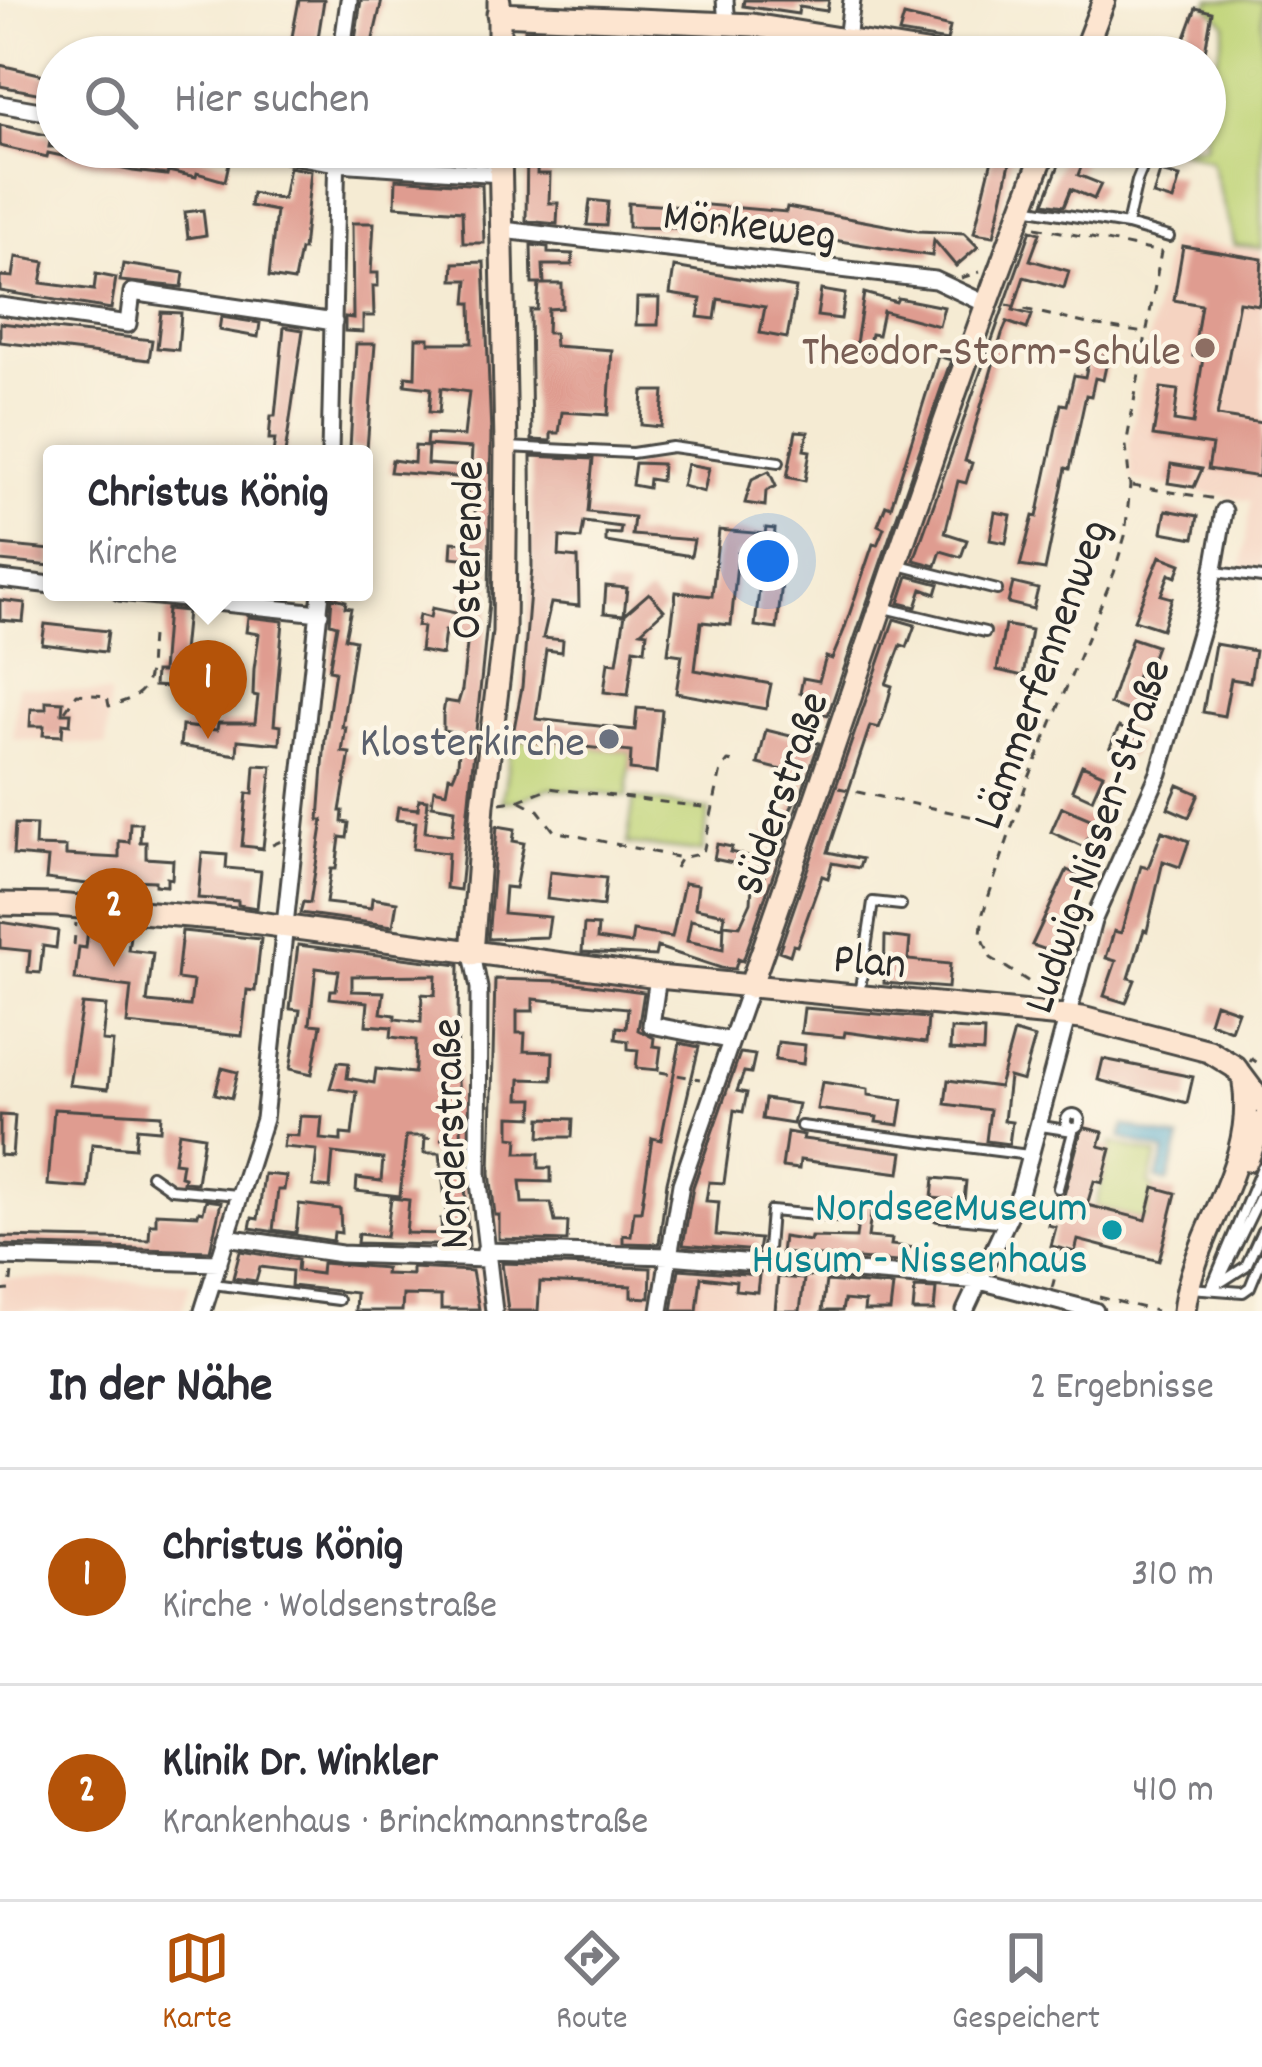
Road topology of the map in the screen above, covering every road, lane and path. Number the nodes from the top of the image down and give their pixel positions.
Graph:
1 (349, 0) edge
2 (725, 0) edge
3 (852, 0) edge
4 (1104, 0) edge
5 (499, 7) edge
6 (728, 24) junction
7 (344, 36) edge
8 (817, 36) edge
9 (848, 36) edge
10 (1090, 36) edge
11 (0, 104) edge
12 (36, 110) edge
13 (337, 168) edge
14 (449, 168) edge
15 (501, 168) edge
16 (1038, 168) edge
17 (1142, 168) edge
18 (501, 174) junction
19 (1020, 214) junction
20 (1127, 226) junction
21 (503, 230) junction
22 (1169, 237) dead end
23 (1000, 260) junction
24 (935, 280) junction
25 (985, 301) junction
26 (0, 306) edge
27 (334, 322) junction
28 (1146, 333) junction
29 (330, 445) edge
30 (506, 447) junction
31 (779, 462) dead end
32 (1130, 486) junction
33 (1224, 511) joint
34 (898, 565) junction
35 (1216, 572) junction
36 (1262, 578) edge
37 (0, 579) edge
38 (43, 584) edge
39 (997, 590) dead end
40 (201, 601) edge
41 (321, 601) edge
42 (884, 608) junction
43 (320, 614) junction
44 (985, 632) dead end
45 (151, 638) dead end
46 (65, 711) dead end
47 (740, 763) dead end
48 (823, 784) junction
49 (520, 800) junction
50 (483, 805) junction
51 (711, 808) junction
52 (1013, 825) junction
53 (297, 843) junction
54 (255, 848) dead end
55 (681, 858) junction
56 (675, 868) dead end
57 (0, 904) edge
58 (901, 905) dead end
59 (77, 906) junction
60 (287, 928) junction
61 (74, 945) dead end
62 (472, 954) junction
63 (658, 976) junction
64 (750, 987) junction
65 (858, 996) junction
66 (1047, 998) dead end
67 (1067, 1018) junction
68 (728, 1040) junction
69 (660, 1072) dead end
70 (1253, 1080) edge
71 (713, 1083) junction
72 (1262, 1103) edge
73 (1262, 1122) edge
74 (801, 1126) dead end
75 (1040, 1126) junction
76 (422, 1138) dead end
77 (476, 1140) junction
78 (1030, 1155) junction
79 (1262, 1167) edge
80 (151, 1175) dead end
81 (1232, 1179) junction
82 (1058, 1188) dead end
83 (1262, 1193) edge
84 (240, 1195) junction
85 (938, 1216) dead end
86 (838, 1217) dead end
87 (1008, 1224) junction
88 (1262, 1231) edge
89 (226, 1237) junction
90 (1062, 1249) dead end
91 (486, 1255) junction
92 (669, 1256) junction
93 (7, 1257) edge
94 (1262, 1258) edge
95 (218, 1263) junction
96 (767, 1263) junction
97 (1056, 1273) dead end
98 (980, 1281) junction
99 (211, 1283) junction
100 (1206, 1287) junction
101 (0, 1291) edge
102 (338, 1300) dead end
103 (203, 1311) edge
104 (494, 1311) edge
105 (660, 1311) edge
106 (964, 1311) edge
107 (1095, 1311) edge
108 (1184, 1311) edge

1 - 7 street
2 - 6 street
3 - 9 street
4 - 10 main road
5 - 6 main road
6 - 8 main road
11 - 12 street
13 - 27 street
14 - 18 street
15 - 18 main road, Osterende
16 - 19 main road, Süderstraße
17 - 20 lane
18 - 21 main road, Osterende
19 - 20 lane
19 - 23 main road, Süderstraße
19 - 28 path, Lämmerfennenweg
20 - 22 lane
21 - 24 street, Mönkeweg
21 - 30 main road, Osterende
23 - 24 path
23 - 25 main road, Süderstraße
24 - 25 street, Mönkeweg
25 - 28 path
25 - 34 main road, Süderstraße
26 - 27 street
27 - 29 street
28 - 32 path, Lämmerfennenweg
30 - 31 lane
30 - 50 main road, Osterende
32 - 33 path
32 - 52 path, Lämmerfennenweg
33 - 35 street, Ludwig-Nissen-Straße
34 - 39 lane
34 - 42 main road, Süderstraße
35 - 36 lane
35 - 67 street, Ludwig-Nissen-Straße
37 - 38 street
40 - 43 street
41 - 43 street
42 - 44 lane
42 - 48 main road, Süderstraße
43 - 53 street
45 - 46 path
47 - 51 path
48 - 52 path
48 - 64 main road, Süderstraße
49 - 50 path
49 - 51 path
49 - 55 path
50 - 62 main road, Osterende
51 - 55 path
52 - 66 path, Lämmerfennenweg
53 - 54 path
53 - 60 street
55 - 56 path
57 - 59 main road, Plan
58 - 65 lane
59 - 60 main road, Plan
59 - 61 path
60 - 62 main road, Plan
60 - 84 street
62 - 63 main road, Plan
62 - 77 street, Norderstraße
63 - 64 main road, Plan
63 - 68 street
64 - 65 main road, Plan
64 - 68 street, Süderstraße
65 - 67 main road, Plan
67 - 70 main road, Plan
67 - 75 street, Ludwig-Nissen-Straße
68 - 71 street, Süderstraße
69 - 71 path
70 - 72 main road, Plan
70 - 81 main road
71 - 92 street, Süderstraße
73 - 81 main road
74 - 78 lane
75 - 78 street, Ludwig-Nissen-Straße
75 - 82 lane
76 - 77 path
77 - 91 street, Norderstraße
78 - 87 street, Ludwig-Nissen-Straße
79 - 100 lane
80 - 84 lane
81 - 100 main road
83 - 100 lane
84 - 89 street
85 - 87 lane
86 - 96 lane
87 - 98 street, Ludwig-Nissen-Straße
88 - 100 lane
89 - 91 street
89 - 95 street
90 - 97 path
91 - 92 street
91 - 104 street, Norderstraße
92 - 96 street
92 - 105 street, Süderstraße
93 - 95 street
93 - 101 path
94 - 100 lane
95 - 99 street
96 - 98 street
98 - 106 street, Ludwig-Nissen-Straße
98 - 107 street
99 - 102 lane
99 - 103 street
100 - 108 main road

